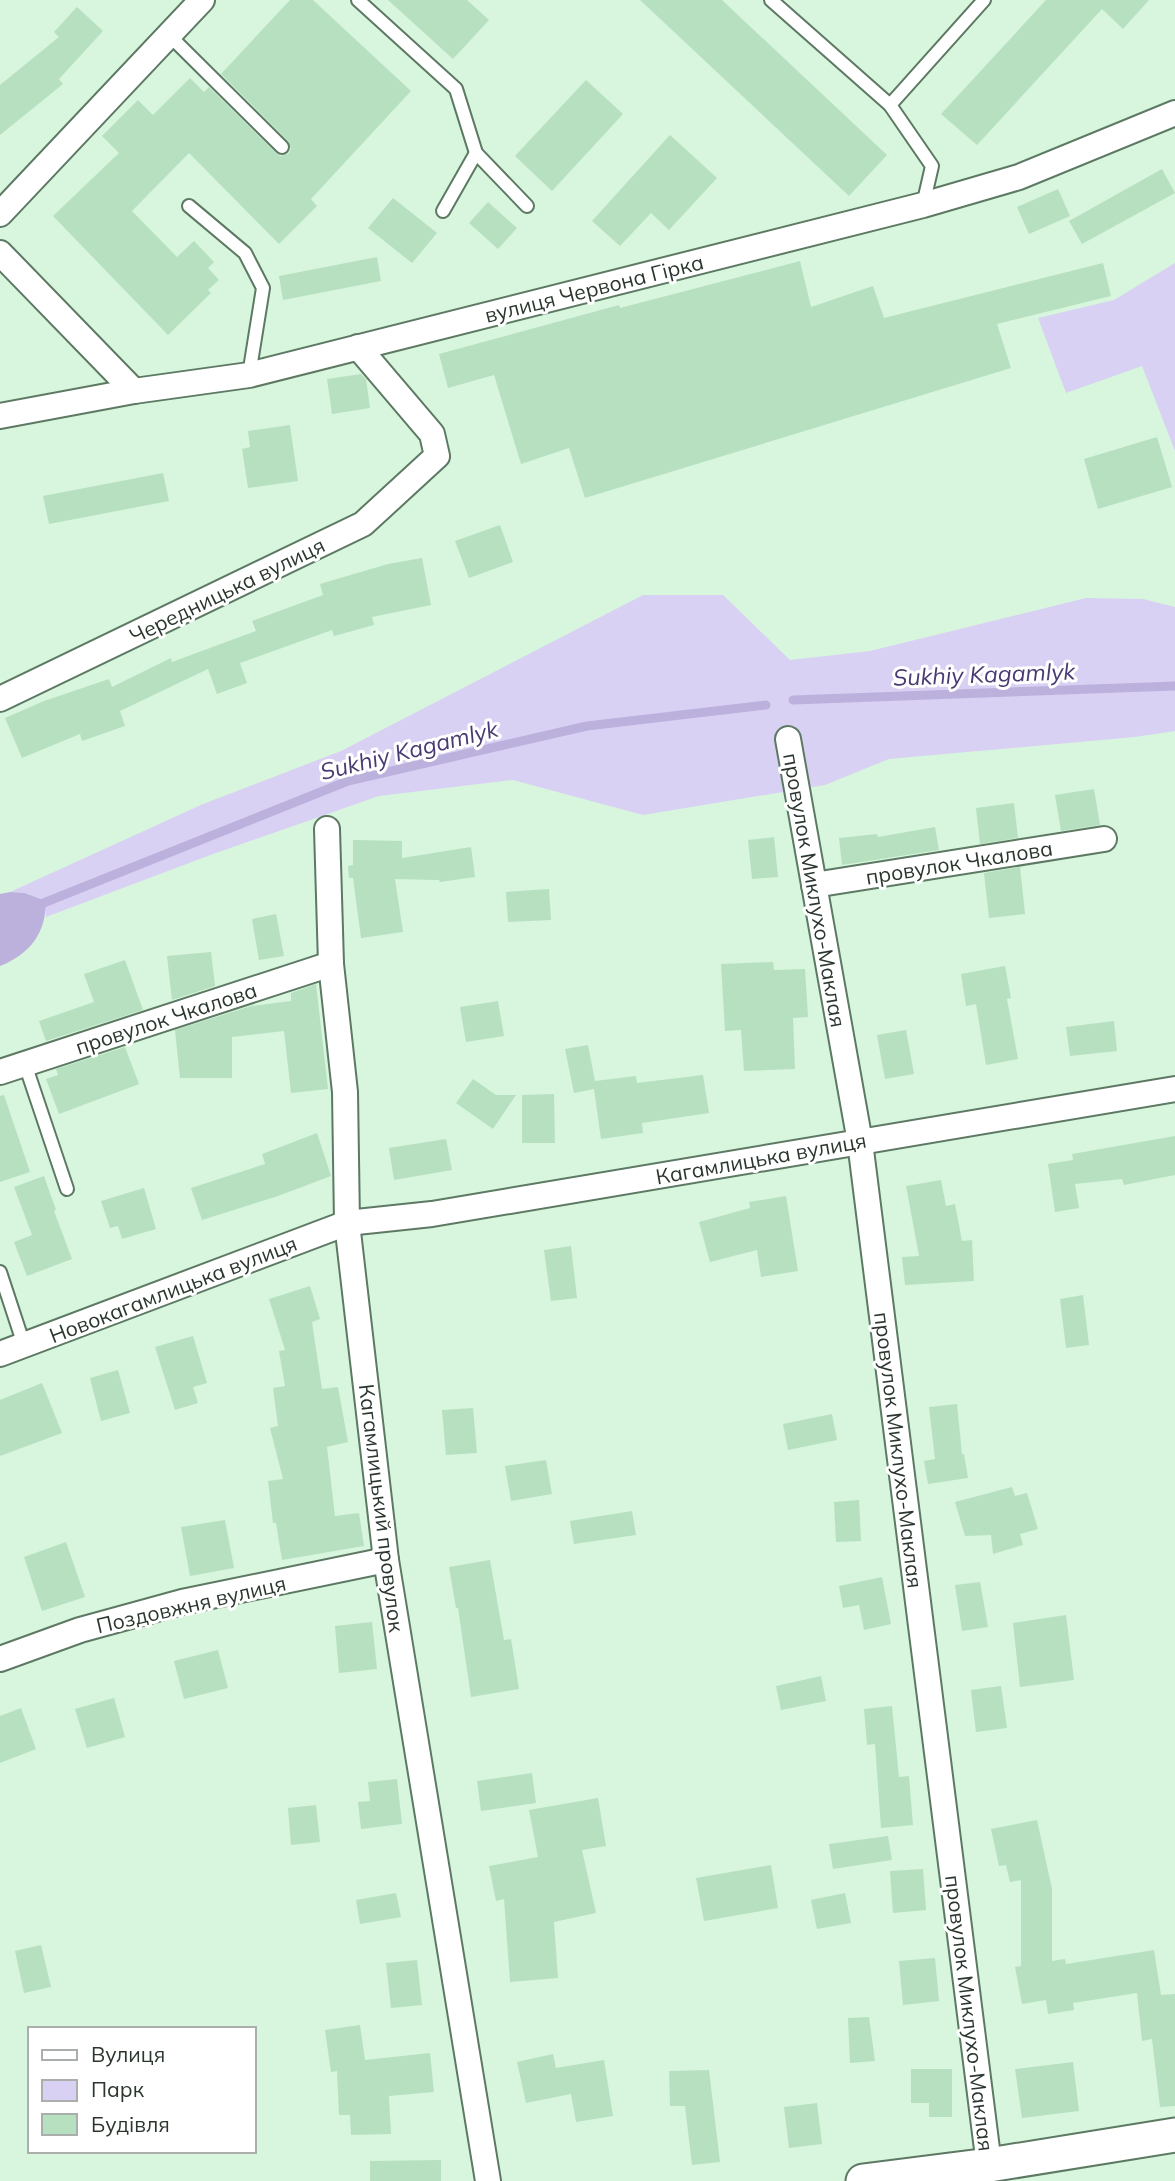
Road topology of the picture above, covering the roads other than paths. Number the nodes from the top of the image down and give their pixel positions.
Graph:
1 (202, 0) edge
2 (358, 0) edge
3 (771, 0) edge
4 (984, 0) edge
5 (169, 35) junction
6 (890, 105) junction
7 (1175, 113) edge
8 (282, 147) dead end
9 (476, 153) junction
10 (923, 205) junction
11 (189, 206) dead end
12 (527, 206) dead end
13 (443, 211) dead end
14 (0, 214) edge
15 (0, 253) edge
16 (358, 347) junction
17 (249, 375) junction
18 (134, 391) junction
19 (0, 416) edge
20 (0, 699) edge
21 (788, 739) dead end
22 (327, 829) dead end
23 (1104, 839) dead end
24 (814, 885) junction
25 (331, 964) junction
26 (25, 1064) junction
27 (0, 1072) edge
28 (1175, 1089) edge
29 (860, 1142) junction
30 (67, 1189) dead end
31 (347, 1223) junction
32 (0, 1272) edge
33 (24, 1345) junction
34 (0, 1354) edge
35 (386, 1560) junction
36 (0, 1659) edge
37 (1175, 2135) edge
38 (989, 2165) junction
39 (488, 2181) edge
40 (863, 2181) edge

1 - 5 street
2 - 9 lane
3 - 6 lane
4 - 6 lane
5 - 8 lane
5 - 14 street
6 - 10 lane
7 - 10 street, вулиця Червона Гірка
9 - 12 lane
9 - 13 lane
10 - 16 street, вулиця Червона Гірка
11 - 17 lane
15 - 18 street
16 - 17 street, вулиця Червона Гірка
16 - 20 street, Чередницька вулиця
17 - 18 street, вулиця Червона Гірка
18 - 19 street, вулиця Червона Гірка
21 - 24 street, провулок Миклухо-Маклая
22 - 25 street, Кагамлицький провулок
23 - 24 street, провулок Чкалова
24 - 29 street, провулок Миклухо-Маклая
25 - 26 street, провулок Чкалова
25 - 31 street, Кагамлицький провулок
26 - 27 street, провулок Чкалова
26 - 30 lane
28 - 29 street, Кагамлицька вулиця
29 - 31 street, Кагамлицька вулиця
29 - 38 street, провулок Миклухо-Маклая
31 - 33 street, Новокагамлицька вулиця
31 - 35 street, Кагамлицький провулок
32 - 33 lane
33 - 34 street, Новокагамлицька вулиця
35 - 36 street, Поздовжня вулиця
35 - 39 street, Кагамлицький провулок
37 - 38 street
38 - 40 street

